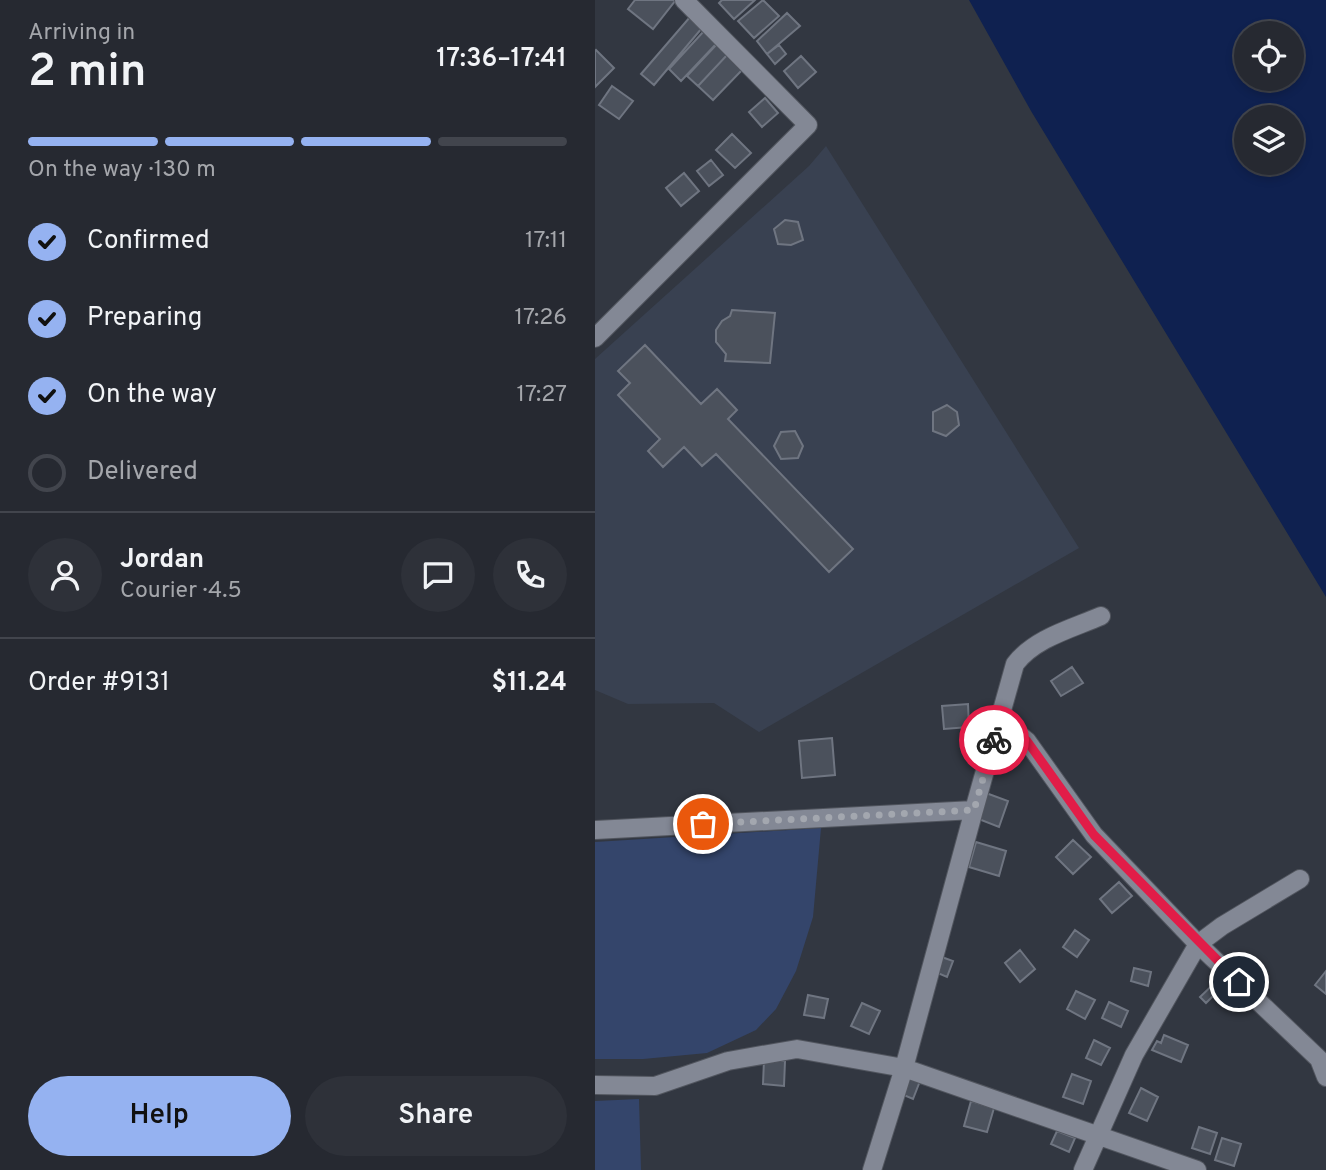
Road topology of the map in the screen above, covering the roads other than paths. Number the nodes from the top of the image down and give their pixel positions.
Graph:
1 (684, 0) edge
2 (599, 326) edge
3 (1101, 616) dead end
4 (1000, 719) junction
5 (974, 810) junction
6 (595, 830) edge
7 (1300, 879) dead end
8 (1198, 944) junction
9 (1323, 1056) edge
10 (904, 1069) junction
11 (1326, 1077) edge
12 (595, 1085) edge
13 (1097, 1134) junction
14 (872, 1170) edge
15 (1083, 1170) edge
16 (1197, 1170) edge

1 - 2 street
3 - 4 street
4 - 5 street
4 - 8 street
5 - 6 street
5 - 10 street
7 - 8 street
8 - 9 street
8 - 13 street
9 - 11 street
10 - 12 street
10 - 13 street
10 - 14 street
13 - 15 street
13 - 16 street

